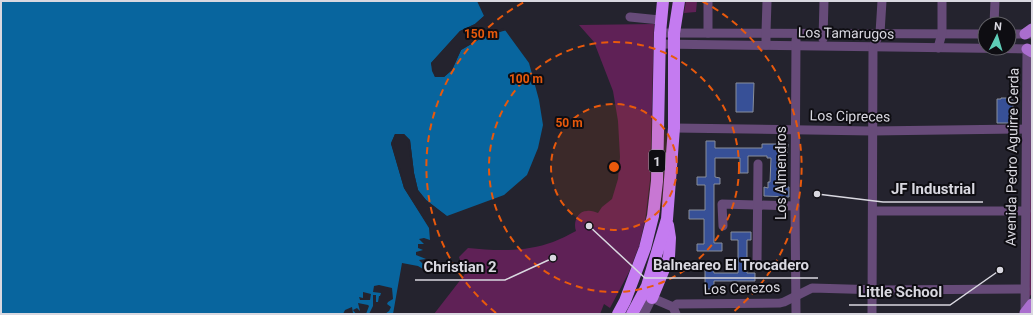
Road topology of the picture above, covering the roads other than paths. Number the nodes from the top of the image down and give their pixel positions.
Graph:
1 (663, 1) edge
2 (679, 1) edge
3 (708, 1) edge
4 (767, 1) edge
5 (824, 1) edge
6 (882, 1) edge
7 (942, 1) edge
8 (995, 1) edge
9 (994, 16) edge
10 (630, 17) dead end
11 (660, 20) junction
12 (766, 32) junction
13 (795, 32) junction
14 (1030, 32) edge
15 (708, 33) junction
16 (823, 33) junction
17 (880, 33) junction
18 (942, 33) junction
19 (1017, 33) edge
20 (977, 34) edge
21 (660, 38) junction
22 (674, 39) junction
23 (766, 46) junction
24 (797, 46) junction
25 (823, 46) junction
26 (873, 47) junction
27 (938, 48) junction
28 (977, 48) edge
29 (1017, 49) edge
30 (1030, 50) edge
31 (674, 128) junction
32 (795, 129) junction
33 (1026, 129) junction
34 (872, 131) junction
35 (758, 164) dead end
36 (758, 206) junction
37 (795, 206) junction
38 (873, 211) junction
39 (1026, 212) junction
40 (667, 219) junction
41 (723, 226) dead end
42 (757, 263) dead end
43 (872, 289) junction
44 (1025, 289) junction
45 (796, 296) junction
46 (652, 298) junction
47 (1028, 311) edge
48 (675, 312) edge
49 (618, 314) edge
50 (632, 314) edge
51 (644, 314) edge
52 (796, 314) edge
53 (872, 314) edge

1 - 11 highway, 1
2 - 22 highway, 1
3 - 15 street
4 - 12 street
5 - 16 street
6 - 17 street
7 - 18 street
8 - 9 street
10 - 11 street
11 - 21 highway, 1
12 - 13 street, Los Tamarugos
12 - 15 street, Los Tamarugos
12 - 23 street
13 - 16 street, Los Tamarugos
13 - 24 street, Los Almendros
14 - 19 street
15 - 22 street, Los Tamarugos
16 - 17 street, Los Tamarugos
16 - 25 street
17 - 18 street, Los Tamarugos
17 - 26 street
18 - 20 street, Los Tamarugos
18 - 27 street
21 - 22 street, Los Tamarugos
21 - 49 highway, 1
22 - 23 street, Los Tamarugos
22 - 31 highway, 1
23 - 24 street, Los Tamarugos
24 - 25 street, Los Tamarugos
24 - 32 street, Los Almendros
25 - 26 street, Los Tamarugos
26 - 27 street, Los Tamarugos
26 - 34 street
27 - 28 street, Los Tamarugos
29 - 30 street, Los Tamarugos
30 - 33 street, Avenida Pedro Aguirre Cerda
31 - 32 street, Los Cipreces
31 - 40 highway, 1
32 - 34 street, Los Cipreces
32 - 37 street, Los Almendros
33 - 34 street, Los Cipreces
33 - 39 street, Avenida Pedro Aguirre Cerda
34 - 38 street
35 - 36 street
36 - 37 street
36 - 41 street
36 - 42 street
37 - 45 street, Los Almendros
38 - 39 street
38 - 43 street
39 - 44 street, Avenida Pedro Aguirre Cerda
40 - 46 highway
40 - 50 highway, 1
43 - 44 street, Los Cerezos
43 - 45 street, Los Cerezos
43 - 53 street
44 - 47 street, Avenida Pedro Aguirre Cerda
45 - 48 street, Los Cerezos
45 - 52 street, Los Almendros
46 - 48 street, Los Cerezos
46 - 51 street

